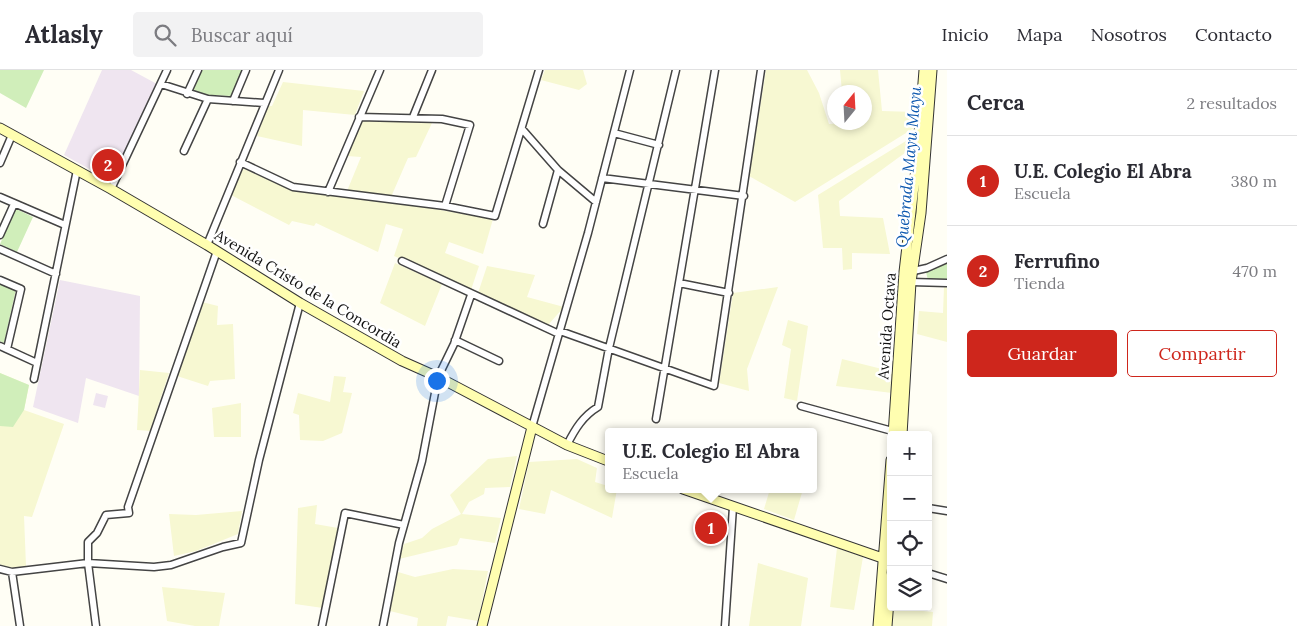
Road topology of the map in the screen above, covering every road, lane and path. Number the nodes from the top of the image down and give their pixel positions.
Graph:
1 (167, 70) edge
2 (198, 70) edge
3 (246, 70) edge
4 (279, 70) edge
5 (380, 70) edge
6 (432, 70) edge
7 (540, 70) edge
8 (630, 70) edge
9 (676, 70) edge
10 (715, 70) edge
11 (761, 70) edge
12 (924, 70) edge
13 (932, 70) edge
14 (161, 84) junction
15 (187, 94) junction
16 (208, 99) junction
17 (233, 101) junction
18 (264, 103) junction
19 (359, 117) junction
20 (413, 117) junction
21 (0, 128) edge
22 (522, 129) junction
23 (614, 133) junction
24 (12, 135) junction
25 (659, 145) junction
26 (184, 151) dead end
27 (240, 162) junction
28 (0, 163) edge
29 (77, 170) junction
30 (558, 170) junction
31 (602, 178) junction
32 (650, 185) junction
33 (111, 189) junction
34 (695, 189) junction
35 (328, 192) junction
36 (744, 196) junction
37 (0, 197) edge
38 (596, 202) junction
39 (14, 204) junction
40 (445, 206) junction
41 (543, 224) dead end
42 (66, 225) junction
43 (0, 236) edge
44 (207, 245) junction
45 (0, 249) edge
46 (217, 251) junction
47 (947, 259) edge
48 (402, 261) dead end
49 (56, 274) junction
50 (909, 275) junction
51 (0, 280) edge
52 (680, 283) junction
53 (947, 283) edge
54 (730, 293) junction
55 (471, 295) junction
56 (300, 303) junction
57 (560, 332) junction
58 (456, 340) junction
59 (0, 346) edge
60 (609, 348) junction
61 (7, 349) junction
62 (499, 361) dead end
63 (37, 363) junction
64 (664, 367) junction
65 (438, 377) junction
66 (34, 379) dead end
67 (801, 406) dead end
68 (656, 419) dead end
69 (532, 427) junction
70 (890, 431) edge
71 (897, 431) edge
72 (897, 431) edge
73 (568, 445) junction
74 (605, 461) edge
75 (890, 476) edge
76 (694, 493) edge
77 (733, 507) junction
78 (932, 509) edge
79 (947, 511) edge
80 (889, 521) edge
81 (404, 525) junction
82 (887, 560) edge
83 (88, 564) junction
84 (0, 569) edge
85 (12, 572) junction
86 (932, 574) edge
87 (947, 579) edge
88 (888, 611) edge
89 (20, 626) edge
90 (96, 626) edge
91 (322, 626) edge
92 (383, 626) edge
93 (482, 626) edge
94 (725, 626) edge
95 (878, 626) edge
96 (887, 626) edge

1 - 14 street
2 - 15 street
3 - 17 street
4 - 18 street
5 - 19 street
6 - 20 street
7 - 22 street
8 - 23 street
9 - 25 street
10 - 34 street
11 - 36 street
12 - 50 main road, Avenida Octava
13 - 50 main road, Avenida Octava
14 - 15 street
14 - 33 street
15 - 16 street
16 - 17 street
16 - 26 street
17 - 18 street
18 - 27 street
19 - 20 street
19 - 35 street
20 - 40 street
21 - 24 main road, Avenida Cristo de la Concordia
22 - 30 street
22 - 40 street
23 - 25 street
23 - 31 street
24 - 28 street
24 - 29 main road, Avenida Cristo de la Concordia
25 - 32 street
27 - 35 street
27 - 44 street
29 - 33 main road, Avenida Cristo de la Concordia
29 - 42 street
30 - 38 street
30 - 41 street
31 - 32 street
31 - 38 street
32 - 34 street
32 - 60 street
33 - 44 main road, Avenida Cristo de la Concordia
34 - 36 street
34 - 52 street
35 - 40 street
36 - 54 street
37 - 39 street
38 - 57 street
39 - 42 street
39 - 43 street
42 - 49 street
44 - 46 main road, Avenida Cristo de la Concordia
45 - 49 street
46 - 56 main road, Avenida Cristo de la Concordia
46 - 83 street
47 - 50 street
48 - 55 street
49 - 63 street
50 - 53 street
50 - 71 main road, Avenida Octava
50 - 72 main road, Avenida Octava
51 - 61 street
52 - 54 street
52 - 64 street
54 - 64 street
55 - 57 street
55 - 58 street
56 - 65 main road, Avenida Cristo de la Concordia
56 - 83 street
57 - 60 street
57 - 69 street
58 - 62 street
58 - 65 street
59 - 61 street
60 - 64 street
60 - 73 street
61 - 63 street
63 - 66 street
64 - 68 street
65 - 69 main road, Avenida Cristo de la Concordia
65 - 81 street
67 - 70 street
69 - 73 main road, Avenida Cristo de la Concordia
69 - 93 main road
73 - 74 main road, Avenida Cristo de la Concordia
75 - 80 main road
76 - 77 main road
77 - 82 main road
77 - 94 street
78 - 79 street
81 - 91 street
81 - 92 street
82 - 95 main road
83 - 85 street
83 - 90 street
84 - 85 street
85 - 89 street
86 - 87 street
88 - 96 main road

